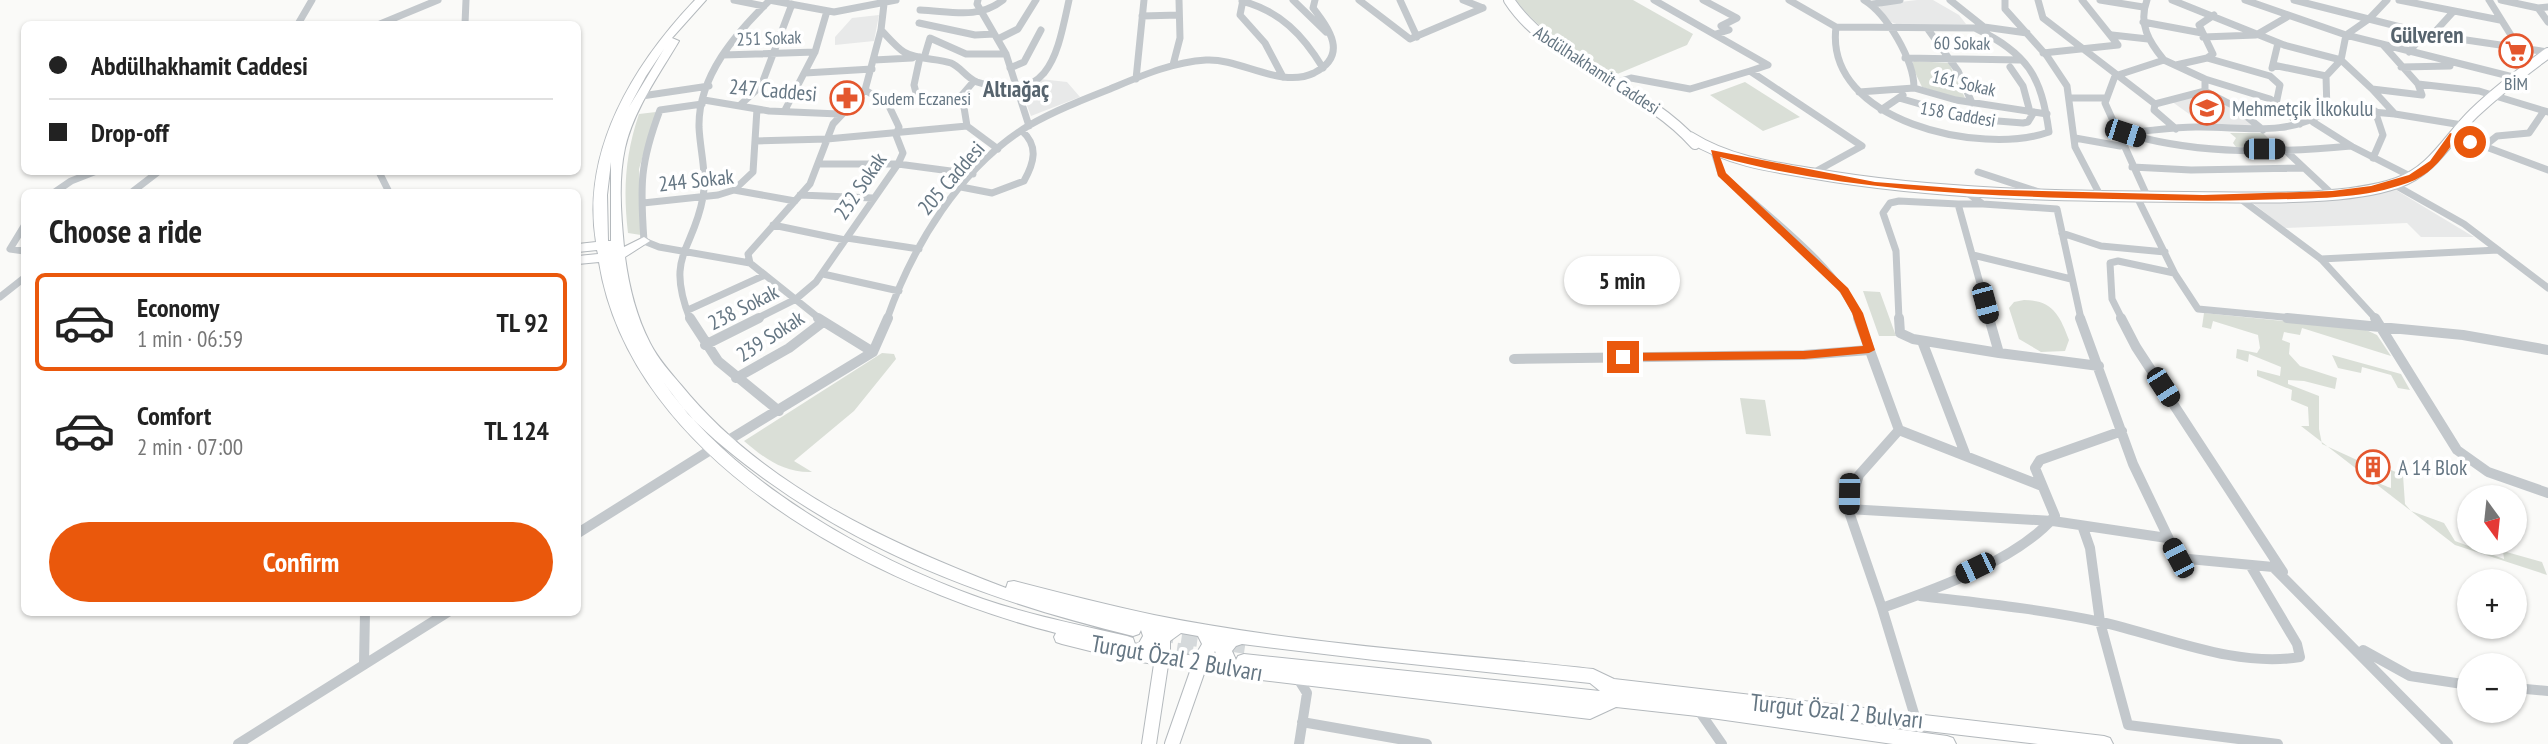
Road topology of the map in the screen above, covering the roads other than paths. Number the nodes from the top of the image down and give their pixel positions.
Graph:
1 (312, 0) edge
2 (438, 0) edge
3 (466, 0) edge
4 (701, 0) edge
5 (710, 0) edge
6 (734, 0) edge
7 (850, 0) edge
8 (896, 0) edge
9 (978, 0) edge
10 (1003, 0) edge
11 (1036, 0) edge
12 (1069, 0) edge
13 (1144, 0) edge
14 (1179, 0) edge
15 (1293, 0) edge
16 (1315, 0) edge
17 (1359, 0) edge
18 (1400, 0) edge
19 (1463, 0) edge
20 (1508, 0) edge
21 (1654, 0) edge
22 (1703, 0) edge
23 (1789, 0) edge
24 (1864, 0) edge
25 (1900, 0) edge
26 (1941, 0) edge
27 (1950, 0) edge
28 (2004, 0) edge
29 (2038, 0) edge
30 (2082, 0) edge
31 (2099, 0) edge
32 (2172, 0) edge
33 (2294, 0) edge
34 (2337, 0) edge
35 (2387, 0) edge
36 (2399, 0) edge
37 (2488, 0) edge
38 (2501, 0) edge
39 (768, 1) edge
40 (1242, 1) edge
41 (2250, 1) edge
42 (792, 4) junction
43 (884, 4) junction
44 (1873, 4) junction
45 (2145, 4) edge
46 (2548, 7) edge
47 (2538, 8) junction
48 (853, 10) junction
49 (920, 10) dead end
50 (2332, 10) junction
51 (827, 11) junction
52 (2453, 12) junction
53 (982, 13) junction
54 (1179, 15) junction
55 (2214, 15) junction
56 (1142, 16) junction
57 (2287, 17) junction
58 (2369, 19) junction
59 (2500, 20) junction
60 (300, 21) edge
61 (387, 21) edge
62 (465, 21) edge
63 (2143, 22) junction
64 (2548, 22) edge
65 (919, 23) dead end
66 (1889, 26) junction
67 (1836, 27) junction
68 (1927, 28) junction
69 (1975, 28) junction
70 (881, 30) junction
71 (1041, 30) dead end
72 (2027, 33) junction
73 (1716, 34) junction
74 (2428, 34) junction
75 (2112, 35) junction
76 (2203, 35) junction
77 (2256, 35) junction
78 (2346, 35) junction
79 (996, 36) junction
80 (1417, 37) junction
81 (2148, 39) junction
82 (1335, 40) junction
83 (2278, 43) junction
84 (2385, 46) junction
85 (2519, 48) junction
86 (2082, 50) junction
87 (815, 52) junction
88 (2409, 52) junction
89 (2548, 52) edge
90 (2043, 53) junction
91 (771, 54) junction
92 (1006, 54) junction
93 (723, 55) junction
94 (922, 58) junction
95 (1905, 58) junction
96 (2207, 58) junction
97 (1950, 59) junction
98 (2020, 60) junction
99 (2164, 60) junction
100 (2341, 60) junction
101 (873, 64) junction
102 (1173, 65) junction
103 (2176, 65) junction
104 (2273, 65) junction
105 (2459, 65) junction
106 (2010, 67) dead end
107 (2401, 67) junction
108 (1010, 68) junction
109 (1323, 68) junction
110 (1750, 71) junction
111 (805, 73) junction
112 (2115, 76) junction
113 (2270, 76) junction
114 (2326, 76) junction
115 (1283, 77) junction
116 (2513, 77) junction
117 (1136, 79) junction
118 (2205, 79) junction
119 (974, 81) junction
120 (1618, 82) junction
121 (2417, 84) junction
122 (709, 86) junction
123 (1015, 88) junction
124 (1914, 88) junction
125 (2372, 89) junction
126 (865, 90) junction
127 (2205, 91) junction
128 (1858, 92) junction
129 (962, 95) junction
130 (642, 96) junction
131 (2491, 96) junction
132 (1899, 97) junction
133 (2070, 98) junction
134 (2105, 99) junction
135 (703, 102) junction
136 (1972, 103) junction
137 (2155, 104) junction
138 (2276, 104) junction
139 (739, 106) junction
140 (2327, 108) junction
141 (757, 109) junction
142 (785, 110) junction
143 (1881, 110) junction
144 (2375, 111) junction
145 (2546, 111) edge
146 (2032, 112) junction
147 (839, 114) junction
148 (2047, 114) junction
149 (2395, 114) junction
150 (2313, 122) junction
151 (2300, 124) junction
152 (2462, 125) junction
153 (967, 126) junction
154 (1026, 128) junction
155 (2176, 128) junction
156 (2263, 130) junction
157 (897, 131) junction
158 (2122, 133) junction
159 (2454, 135) junction
160 (2075, 138) junction
161 (827, 139) junction
162 (756, 141) junction
163 (2124, 144) junction
164 (2351, 146) junction
165 (2483, 147) junction
166 (998, 149) junction
167 (2284, 149) junction
168 (1709, 153) junction
169 (2373, 158) junction
170 (818, 164) junction
171 (898, 164) junction
172 (2132, 167) junction
173 (2303, 168) junction
174 (2548, 170) edge
175 (1978, 172) dead end
176 (973, 174) junction
177 (1811, 174) junction
178 (86, 175) edge
179 (154, 175) edge
180 (2412, 177) junction
181 (2393, 184) junction
182 (961, 187) junction
183 (59, 189) edge
184 (136, 189) edge
185 (734, 190) junction
186 (1966, 192) junction
187 (2046, 194) junction
188 (2332, 194) junction
189 (2100, 195) junction
190 (703, 196) junction
191 (2143, 197) junction
192 (2238, 197) junction
193 (797, 198) junction
194 (873, 198) junction
195 (643, 203) junction
196 (1958, 204) junction
197 (1983, 204) junction
198 (773, 225) junction
199 (21, 231) edge
200 (2062, 233) junction
201 (846, 239) junction
202 (643, 241) junction
203 (581, 248) edge
204 (919, 249) junction
205 (21, 250) edge
206 (684, 250) junction
207 (2498, 250) junction
208 (609, 252) junction
209 (2165, 252) junction
210 (1973, 255) junction
211 (581, 259) edge
212 (2321, 259) junction
213 (750, 263) junction
214 (2174, 273) junction
215 (822, 274) junction
216 (765, 275) junction
217 (2071, 279) junction
218 (21, 280) edge
219 (2548, 288) edge
220 (900, 291) junction
221 (0, 297) edge
222 (796, 299) junction
223 (688, 310) junction
224 (823, 323) junction
225 (2378, 326) junction
226 (1922, 341) junction
227 (705, 345) junction
228 (1869, 350) junction
229 (2548, 350) edge
230 (873, 352) junction
231 (1998, 353) junction
232 (1514, 359) dead end
233 (2099, 366) junction
234 (736, 378) junction
235 (779, 411) junction
236 (1899, 430) junction
237 (2122, 431) junction
238 (727, 441) junction
239 (712, 449) junction
240 (1966, 456) junction
241 (2042, 486) junction
242 (777, 491) junction
243 (2548, 494) edge
244 (1849, 509) junction
245 (2053, 521) junction
246 (2083, 528) junction
247 (581, 531) edge
248 (2167, 538) junction
249 (2250, 565) junction
250 (1918, 596) junction
251 (1882, 608) junction
252 (365, 616) edge
253 (442, 616) edge
254 (2100, 622) junction
255 (1133, 624) junction
256 (1179, 626) junction
257 (1203, 630) junction
258 (1125, 647) junction
259 (1246, 654) junction
260 (1162, 658) junction
261 (364, 664) junction
262 (1200, 664) junction
263 (1297, 677) junction
264 (1323, 679) junction
265 (2457, 684) edge
266 (2527, 689) edge
267 (2548, 691) edge
268 (1307, 692) junction
269 (1612, 693) junction
270 (1697, 708) junction
271 (1916, 720) junction
272 (1302, 722) junction
273 (238, 744) edge
274 (1149, 744) edge
275 (1172, 744) edge
276 (1299, 744) edge
277 (1427, 744) edge
278 (1722, 744) edge
279 (1947, 744) edge
280 (2104, 744) edge
281 (2278, 744) edge
282 (2448, 744) edge

1 - 60 street
2 - 61 street
3 - 62 street
4 - 208 highway, Turgut Özal 2 Bulvarı
5 - 130 highway, Turgut Özal 2 Bulvarı
6 - 39 street
7 - 48 street
8 - 43 street
9 - 53 street
10 - 53 street
11 - 79 street
12 - 123 street
13 - 56 street
14 - 54 street
15 - 82 street
16 - 82 street
17 - 80 street
18 - 80 street
19 - 80 street
20 - 120 main road, Abdülhakhamit Caddesi
21 - 73 street
22 - 73 street
23 - 67 street
24 - 44 street
25 - 44 street
26 - 69 street
27 - 72 street
28 - 72 street
29 - 86 street
30 - 75 street
31 - 45 street
32 - 55 street
33 - 50 street
34 - 50 street
35 - 58 street
36 - 52 street
37 - 59 street
38 - 47 street
39 - 42 street
39 - 93 street
40 - 109 street
40 - 115 street
41 - 57 street
42 - 51 street
42 - 91 street
43 - 48 street
43 - 70 street
44 - 66 street
45 - 63 street
46 - 47 street
47 - 64 street
48 - 51 street
49 - 53 street
50 - 58 street
51 - 87 street
52 - 59 street
52 - 74 street
53 - 79 street
54 - 56 street
54 - 102 street
55 - 76 street
55 - 77 street
56 - 117 street
57 - 77 street
57 - 78 street
58 - 74 street
58 - 78 street
59 - 85 street
63 - 76 street
63 - 81 street
65 - 79 street
66 - 67 street
66 - 68 street
66 - 95 street
67 - 128 street, 158 Caddesi
68 - 69 street
68 - 97 street
69 - 98 street
70 - 94 street
70 - 101 street
71 - 108 street
72 - 90 street
73 - 110 street
74 - 85 street
74 - 88 street
75 - 81 street
75 - 86 street
76 - 77 street
76 - 96 street
77 - 83 street
78 - 84 street
78 - 100 street
79 - 92 street
81 - 99 street
82 - 109 street
83 - 100 street
83 - 104 street
84 - 88 street
84 - 107 street
85 - 89 street
86 - 90 street
86 - 112 street
87 - 91 street, 251 Sokak
87 - 111 street
88 - 105 street
89 - 116 main road
90 - 133 street
91 - 93 street, 251 Sokak
91 - 139 street
92 - 94 street
92 - 108 street
93 - 122 street
94 - 101 street
94 - 119 street
94 - 129 street
95 - 97 street, 60 Sokak
95 - 124 street
96 - 103 street
96 - 113 street
97 - 98 street, 60 Sokak
97 - 136 street
98 - 148 street
99 - 103 street
99 - 112 street
100 - 114 street
100 - 125 street
101 - 111 street
101 - 126 street
102 - 115 street, 205 Caddesi
102 - 117 street, 205 Caddesi
103 - 118 street
104 - 113 street
104 - 114 street
105 - 107 street
105 - 116 street
106 - 146 street
107 - 121 street
108 - 123 street
109 - 115 street
110 - 120 street
110 - 177 street
111 - 142 street
112 - 134 street
112 - 137 street
113 - 138 street
114 - 140 street
116 - 131 main road
117 - 154 street, 205 Caddesi
118 - 127 street
118 - 138 street
119 - 123 street
119 - 129 street
120 - 168 main road, Abdülhakhamit Caddesi
121 - 125 street
121 - 131 street
122 - 130 street
122 - 135 street
123 - 154 street
124 - 128 street
124 - 132 street, 161 Sokak
124 - 136 street, 161 Sokak
125 - 149 street
126 - 147 street
126 - 157 street, 232 Sokak
127 - 137 street
127 - 156 street
128 - 143 street, 158 Caddesi
129 - 153 street
130 - 208 highway, Turgut Özal 2 Bulvarı
131 - 145 street
131 - 152 main road
132 - 143 street, 161 Sokak
132 - 146 street
133 - 134 street
133 - 160 street
134 - 158 street
135 - 139 street, 247 Caddesi
135 - 190 street
135 - 195 street, 247 Caddesi
136 - 146 street, 161 Sokak
137 - 155 street
138 - 151 street
139 - 141 street, 247 Caddesi
140 - 144 street
140 - 150 street
141 - 142 street, 247 Caddesi
141 - 162 street
142 - 147 street, 247 Caddesi
143 - 148 street, 158 Caddesi
144 - 149 street
144 - 169 street
145 - 165 street
146 - 148 street, 161 Sokak
147 - 161 street
149 - 152 street
150 - 151 street
150 - 164 street
151 - 156 street
152 - 159 main road
153 - 157 street
153 - 166 street
154 - 166 street, 205 Caddesi
154 - 182 street
155 - 156 street
155 - 158 street
157 - 161 street
157 - 171 street, 232 Sokak
158 - 163 street
158 - 167 street
159 - 165 street
159 - 180 main road
160 - 163 street
160 - 189 street
161 - 162 street
161 - 170 street
162 - 185 street
163 - 172 street
164 - 167 street
164 - 169 street
165 - 174 street
166 - 176 street, 205 Caddesi
167 - 173 street
168 - 177 main road
168 - 228 street, Abdülhakhamit Caddesi
169 - 180 street
170 - 171 street
170 - 193 street
171 - 176 street
171 - 194 street, 232 Sokak
172 - 173 street
172 - 191 street
173 - 188 street
175 - 187 street
176 - 182 street, 205 Caddesi
177 - 186 main road
178 - 183 street
179 - 184 street
180 - 181 main road
181 - 188 main road
181 - 207 street
182 - 204 street, 205 Caddesi
185 - 190 street, 244 Sokak
185 - 193 street, 244 Sokak
186 - 187 main road
186 - 197 street
187 - 189 main road
188 - 192 main road
189 - 191 main road
190 - 195 street, 244 Sokak
190 - 206 street
191 - 192 main road
191 - 209 street
192 - 212 street
193 - 194 street, 244 Sokak
193 - 198 street
194 - 201 street, 232 Sokak
195 - 202 street
196 - 197 street
196 - 210 street
196 - 226 street
197 - 200 street
198 - 201 street
198 - 213 street
199 - 205 street
200 - 209 street
200 - 217 street
201 - 204 street
201 - 215 street, 232 Sokak
202 - 206 street
202 - 208 highway
203 - 208 highway
204 - 220 street, 205 Caddesi
206 - 213 street
206 - 223 street
207 - 212 street
207 - 219 street
208 - 211 highway
208 - 238 highway, Turgut Özal 2 Bulvarı
208 - 239 highway, Turgut Özal 2 Bulvarı
209 - 214 street
210 - 217 street
210 - 231 street
212 - 225 street
213 - 216 street
214 - 225 street
214 - 265 street
215 - 220 street
215 - 222 street, 232 Sokak
216 - 222 street
216 - 223 street
217 - 233 street
218 - 221 street
220 - 230 street, 205 Caddesi
222 - 224 street
222 - 227 street, 238 Sokak
223 - 227 street
224 - 230 street
224 - 234 street, 239 Sokak
225 - 229 street
225 - 243 street
226 - 231 street
226 - 240 street
227 - 234 street
228 - 232 street
228 - 236 street, Abdülhakhamit Caddesi
230 - 235 street
231 - 233 street
233 - 237 street
234 - 235 street
235 - 238 street
236 - 240 street
236 - 244 street
237 - 241 street
237 - 248 street
238 - 242 highway, Turgut Özal 2 Bulvarı
239 - 242 highway, Turgut Özal 2 Bulvarı
239 - 247 street
240 - 241 street
241 - 245 street
242 - 255 highway, Turgut Özal 2 Bulvarı
242 - 258 highway, Turgut Özal 2 Bulvarı
244 - 245 street
244 - 251 street
245 - 246 street
245 - 250 street
246 - 248 street
246 - 254 street
248 - 249 street
249 - 254 street
249 - 282 street
250 - 251 street
250 - 254 street
251 - 271 street
252 - 261 street
253 - 261 street
254 - 281 street
255 - 256 highway, Turgut Özal 2 Bulvarı
255 - 258 highway
256 - 257 highway, Turgut Özal 2 Bulvarı
256 - 260 highway
257 - 259 highway, Turgut Özal 2 Bulvarı
257 - 262 highway
258 - 260 highway, Turgut Özal 2 Bulvarı
259 - 262 highway, Turgut Özal 2 Bulvarı
259 - 263 highway, Turgut Özal 2 Bulvarı
259 - 269 highway, Turgut Özal 2 Bulvarı
259 - 269 highway, Turgut Özal 2 Bulvarı
260 - 262 highway, Turgut Özal 2 Bulvarı
260 - 274 main road
261 - 273 street
262 - 275 main road
263 - 264 highway, Turgut Özal 2 Bulvarı
263 - 268 street
264 - 268 street
264 - 269 highway, Turgut Özal 2 Bulvarı
266 - 267 street
268 - 272 street
269 - 270 highway, Turgut Özal 2 Bulvarı
269 - 271 highway, Turgut Özal 2 Bulvarı
270 - 278 street
270 - 279 highway, Turgut Özal 2 Bulvarı
271 - 280 highway, Turgut Özal 2 Bulvarı
272 - 276 street
272 - 277 street

